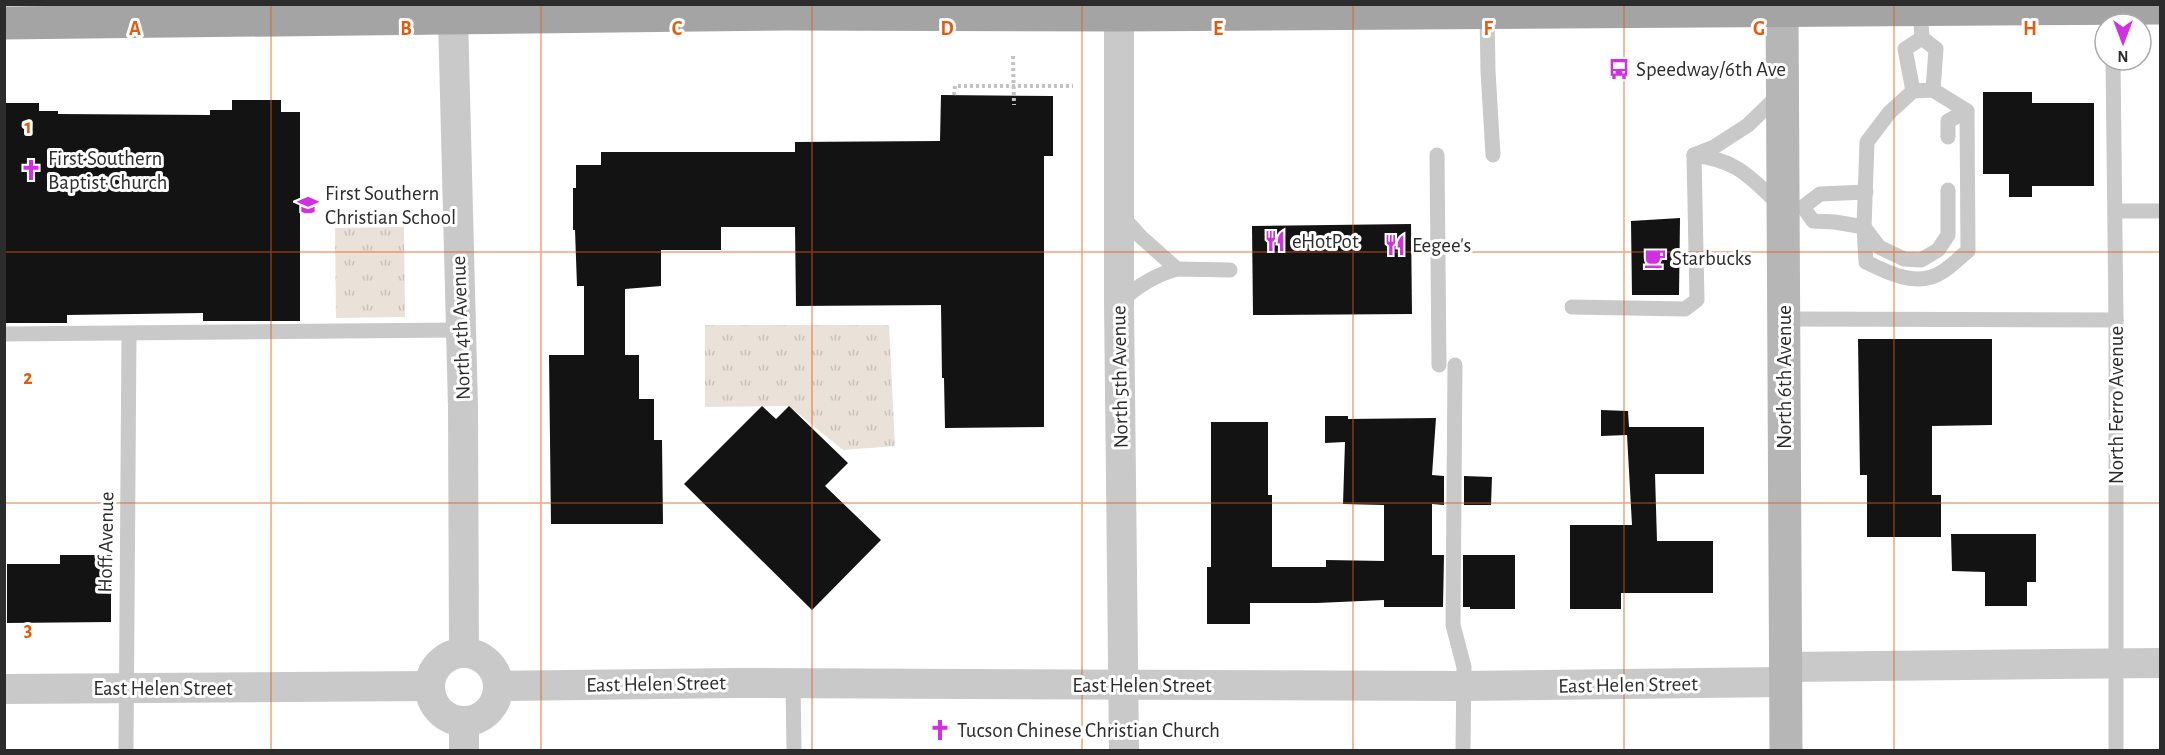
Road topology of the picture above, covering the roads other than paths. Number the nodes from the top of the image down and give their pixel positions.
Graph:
1 (1972, 7) edge
2 (1450, 8) edge
3 (1782, 8) edge
4 (2160, 8) edge
5 (787, 9) edge
6 (1119, 10) edge
7 (453, 11) edge
8 (1487, 12) junction
9 (2113, 12) edge
10 (119, 13) edge
11 (1907, 15) edge
12 (4, 23) edge
13 (2113, 72) edge
14 (1933, 90) junction
15 (1783, 91) junction
16 (1913, 91) junction
17 (1967, 111) junction
18 (1948, 137) dead end
19 (1437, 155) dead end
20 (1493, 155) dead end
21 (1694, 155) junction
22 (1948, 190) dead end
23 (1866, 192) junction
24 (1793, 208) junction
25 (2115, 211) junction
26 (2160, 211) edge
27 (1120, 214) junction
28 (1864, 227) junction
29 (1177, 269) junction
30 (1230, 270) dead end
31 (1119, 303) junction
32 (1572, 307) dead end
33 (1784, 319) junction
34 (2116, 320) junction
35 (461, 330) junction
36 (4, 334) edge
37 (129, 334) junction
38 (1439, 365) dead end
39 (1455, 365) dead end
40 (464, 652) junction
41 (2116, 663) junction
42 (2160, 663) edge
43 (1786, 675) junction
44 (793, 684) junction
45 (1124, 685) junction
46 (430, 686) junction
47 (498, 686) junction
48 (1464, 686) junction
49 (126, 688) junction
50 (4, 689) edge
51 (464, 721) junction
52 (126, 750) edge
53 (464, 750) edge
54 (794, 750) edge
55 (1124, 750) edge
56 (1463, 750) edge
57 (1786, 750) edge
58 (2116, 750) edge

1 - 9 main road
1 - 11 main road
2 - 6 main road
2 - 8 main road
3 - 8 main road
3 - 11 main road
3 - 15 street, North 6th Avenue
4 - 9 main road
5 - 6 main road
5 - 7 main road
6 - 27 street, North 5th Avenue
7 - 10 main road
7 - 35 street, North 4th Avenue
8 - 20 lane
10 - 12 main road
11 - 14 lane
11 - 16 lane
13 - 25 lane, North Ferro Avenue
14 - 16 lane
14 - 17 lane
15 - 21 lane
15 - 24 street, North 6th Avenue
16 - 23 lane
17 - 18 lane
17 - 28 lane
19 - 38 lane
21 - 24 lane
21 - 32 lane
22 - 28 lane
23 - 24 lane
23 - 28 lane
24 - 28 lane
24 - 33 street, North 6th Avenue
25 - 26 lane
25 - 34 lane, North Ferro Avenue
27 - 29 lane
27 - 31 street, North 5th Avenue
29 - 30 lane
29 - 31 lane
31 - 45 street, North 5th Avenue
33 - 34 lane
33 - 43 street, North 6th Avenue
34 - 41 lane, North Ferro Avenue
35 - 37 lane
35 - 40 street, North 4th Avenue
36 - 37 lane
37 - 49 lane, Hoff Avenue
39 - 48 lane
40 - 46 street
40 - 47 street
41 - 42 street, East Helen Street
41 - 43 street, East Helen Street
41 - 58 lane, North Ferro Avenue
43 - 48 street, East Helen Street
43 - 57 street, North 6th Avenue
44 - 45 street, East Helen Street
44 - 47 street, East Helen Street
44 - 54 lane
45 - 48 street, East Helen Street
45 - 55 street, North 5th Avenue
46 - 49 street, East Helen Street
46 - 51 street
47 - 51 street
48 - 56 lane
49 - 50 street, East Helen Street
49 - 52 lane, Hoff Avenue
51 - 53 street

